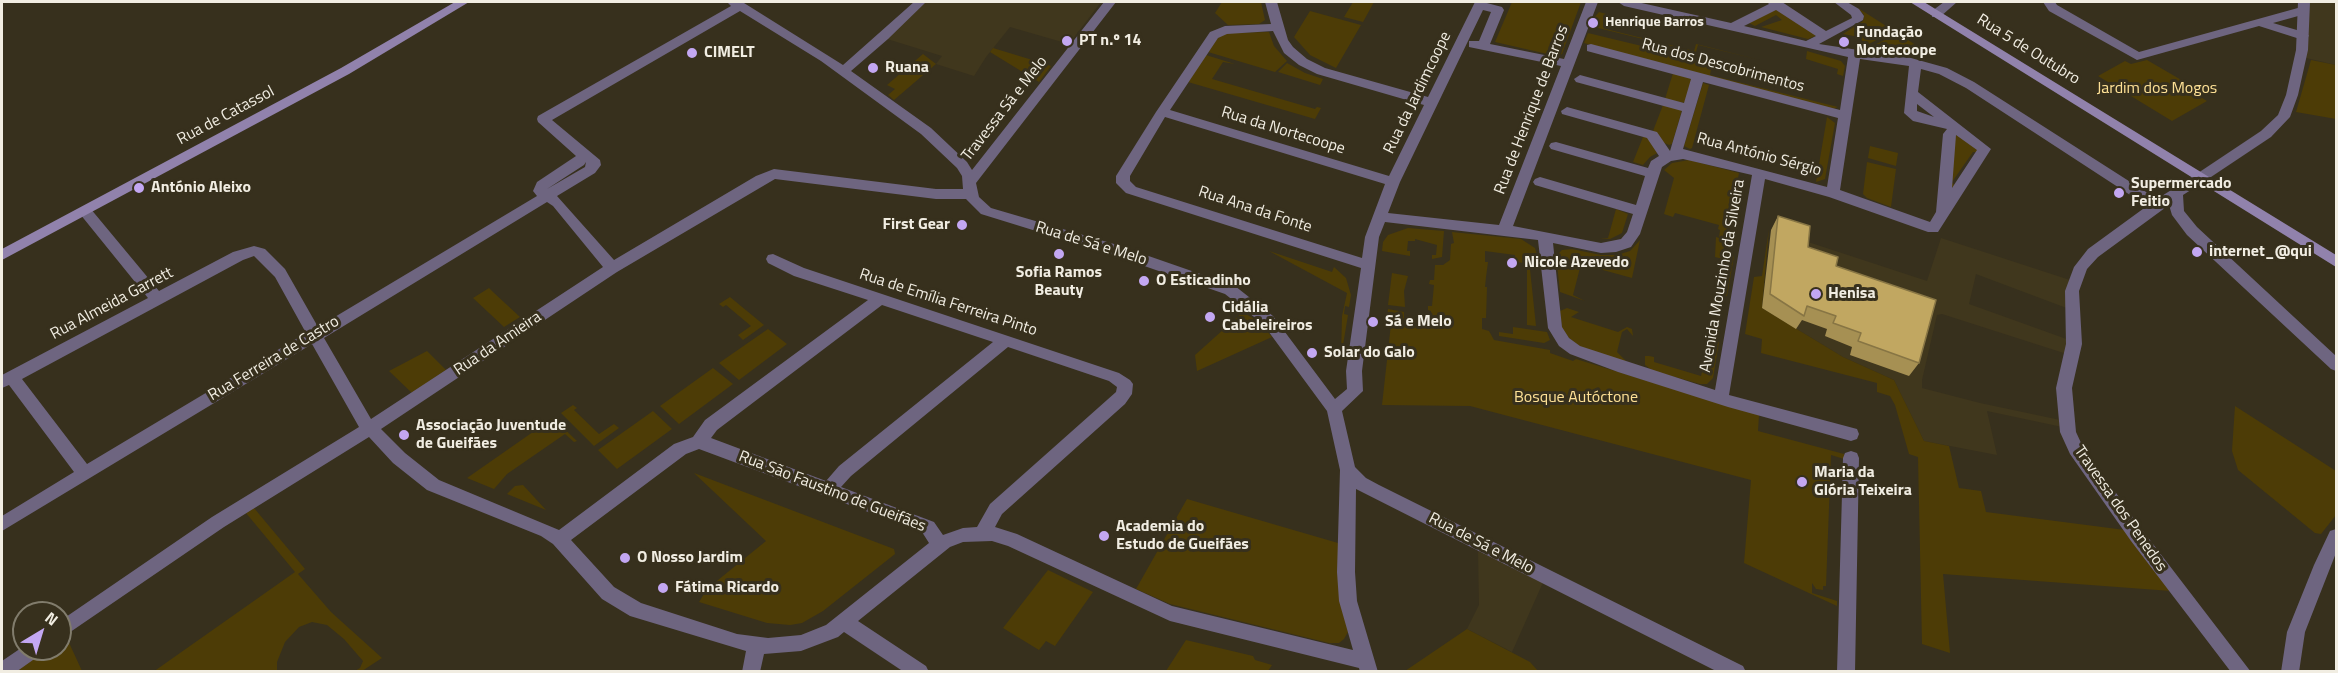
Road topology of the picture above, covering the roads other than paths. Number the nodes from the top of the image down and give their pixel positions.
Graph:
1 (463, 2) edge
2 (920, 2) edge
3 (1110, 2) edge
4 (1271, 2) edge
5 (1464, 2) edge
6 (1592, 2) edge
7 (1624, 2) edge
8 (1840, 2) edge
9 (1916, 2) edge
10 (1951, 2) edge
11 (2049, 2) edge
12 (1776, 3) edge
13 (737, 4) edge
14 (1479, 5) junction
15 (2304, 5) edge
16 (1936, 14) junction
17 (2261, 23) junction
18 (1278, 27) junction
19 (1732, 27) junction
20 (1825, 36) junction
21 (2303, 36) junction
22 (1461, 41) junction
23 (1807, 45) junction
24 (1483, 46) junction
25 (1591, 48) dead end
26 (1855, 54) junction
27 (1915, 63) junction
28 (1568, 64) junction
29 (843, 71) junction
30 (1698, 76) junction
31 (1580, 79) dead end
32 (1432, 103) junction
33 (1688, 108) junction
34 (1567, 111) dead end
35 (1162, 112) junction
36 (1846, 116) junction
37 (1955, 126) junction
38 (1556, 146) dead end
39 (1673, 154) junction
40 (1651, 173) junction
41 (1759, 173) junction
42 (2199, 178) junction
43 (1393, 182) junction
44 (1540, 182) dead end
45 (971, 187) junction
46 (1833, 193) junction
47 (2177, 193) junction
48 (547, 197) junction
49 (2157, 206) junction
50 (85, 211) junction
51 (1639, 212) junction
52 (1943, 212) junction
53 (1380, 217) junction
54 (1504, 230) junction
55 (1545, 237) junction
56 (2, 255) edge
57 (772, 259) dead end
58 (2337, 262) edge
59 (1368, 265) junction
60 (612, 268) junction
61 (880, 299) junction
62 (158, 300) junction
63 (315, 334) junction
64 (1005, 341) junction
65 (2337, 365) edge
66 (7, 380) edge
67 (1721, 398) junction
68 (1334, 409) junction
69 (369, 429) junction
70 (1851, 434) dead end
71 (699, 442) junction
72 (1851, 458) dead end
73 (1348, 470) junction
74 (84, 473) junction
75 (829, 489) junction
76 (2, 524) edge
77 (982, 533) junction
78 (2337, 536) edge
79 (559, 540) junction
80 (940, 545) junction
81 (844, 622) junction
82 (72, 623) edge
83 (756, 646) junction
84 (17, 661) edge
85 (1367, 666) edge
86 (2, 671) edge
87 (751, 672) edge
88 (920, 672) edge
89 (1737, 672) edge
90 (1846, 672) edge
91 (2242, 672) edge
92 (2290, 672) edge

1 - 50 main road, Rua de Catassol
2 - 29 street
3 - 45 street, Travessa Sá e Melo
4 - 18 street
5 - 14 street
6 - 28 street, Rua de Henrique de Barros
7 - 19 street
8 - 20 street
9 - 16 main road, Rua 5 de Outubro
10 - 16 street
11 - 17 street
12 - 19 street
12 - 20 street
13 - 29 street, Rua de Sá e Melo
13 - 48 street, Rua Ferreira de Castro
14 - 22 street, Rua da Jardimcoope
14 - 24 street
15 - 17 street
15 - 21 street, Travessa dos Penedos
16 - 42 main road, Rua 5 de Outubro
17 - 21 street
18 - 32 street
18 - 35 street
19 - 23 street
20 - 23 street
21 - 42 street, Travessa dos Penedos
22 - 24 street
22 - 32 street, Rua da Jardimcoope
23 - 26 street
24 - 28 street
25 - 30 street, Rua dos Descobrimentos
26 - 27 street
26 - 36 street
27 - 37 street
27 - 49 street
28 - 54 street, Rua de Henrique de Barros
29 - 45 street, Rua de Sá e Melo
30 - 33 street
30 - 36 street, Rua dos Descobrimentos
31 - 33 street
32 - 43 street, Rua da Jardimcoope
33 - 39 street
34 - 39 street
35 - 43 street, Rua da Nortecoope
35 - 59 street, Rua Ana da Fonte
36 - 46 street
37 - 52 street
37 - 52 street
38 - 40 street
39 - 40 street
39 - 41 street, Rua António Sérgio
40 - 51 street
41 - 46 street, Rua António Sérgio
41 - 67 street, Avenida Mouzinho da Silveira
42 - 47 street, Travessa dos Penedos
42 - 58 main road, Rua 5 de Outubro
43 - 53 street, Rua da Jardimcoope
44 - 51 street
45 - 60 street, Rua da Amieira
45 - 68 street, Rua de Sá e Melo
46 - 52 street, Rua António Sérgio
47 - 49 street, Travessa dos Penedos
47 - 65 street
48 - 60 street
48 - 63 street, Rua Ferreira de Castro
49 - 91 street, Travessa dos Penedos
50 - 56 main road, Rua de Catassol
50 - 62 street
51 - 55 street
53 - 54 street
53 - 59 street, Rua da Jardimcoope
54 - 55 street
55 - 67 street, Avenida Mouzinho da Silveira
57 - 61 street, Rua de Emília Ferreira Pinto
59 - 68 street, Rua da Jardimcoope
60 - 69 street, Rua da Amieira
61 - 64 street, Rua de Emília Ferreira Pinto
61 - 71 street
62 - 63 street, Rua Almeida Garrett
62 - 66 street, Rua Almeida Garrett
63 - 69 street
63 - 74 street, Rua Ferreira de Castro
64 - 75 street
64 - 77 street, Rua de Emília Ferreira Pinto
66 - 74 street
67 - 70 street
68 - 73 street, Rua de Sá e Melo
69 - 79 street
69 - 82 street, Rua da Amieira
71 - 75 street, Rua São Faustino de Gueifães
71 - 79 street
72 - 90 street
73 - 85 street
73 - 89 street, Rua de Sá e Melo
74 - 76 street, Rua Ferreira de Castro
75 - 80 street, Rua São Faustino de Gueifães
77 - 80 street, Rua São Faustino de Gueifães
77 - 85 street, Rua São Faustino de Gueifães
78 - 92 street
79 - 83 street
80 - 81 street
81 - 83 street
81 - 88 street
83 - 87 street
84 - 86 street

